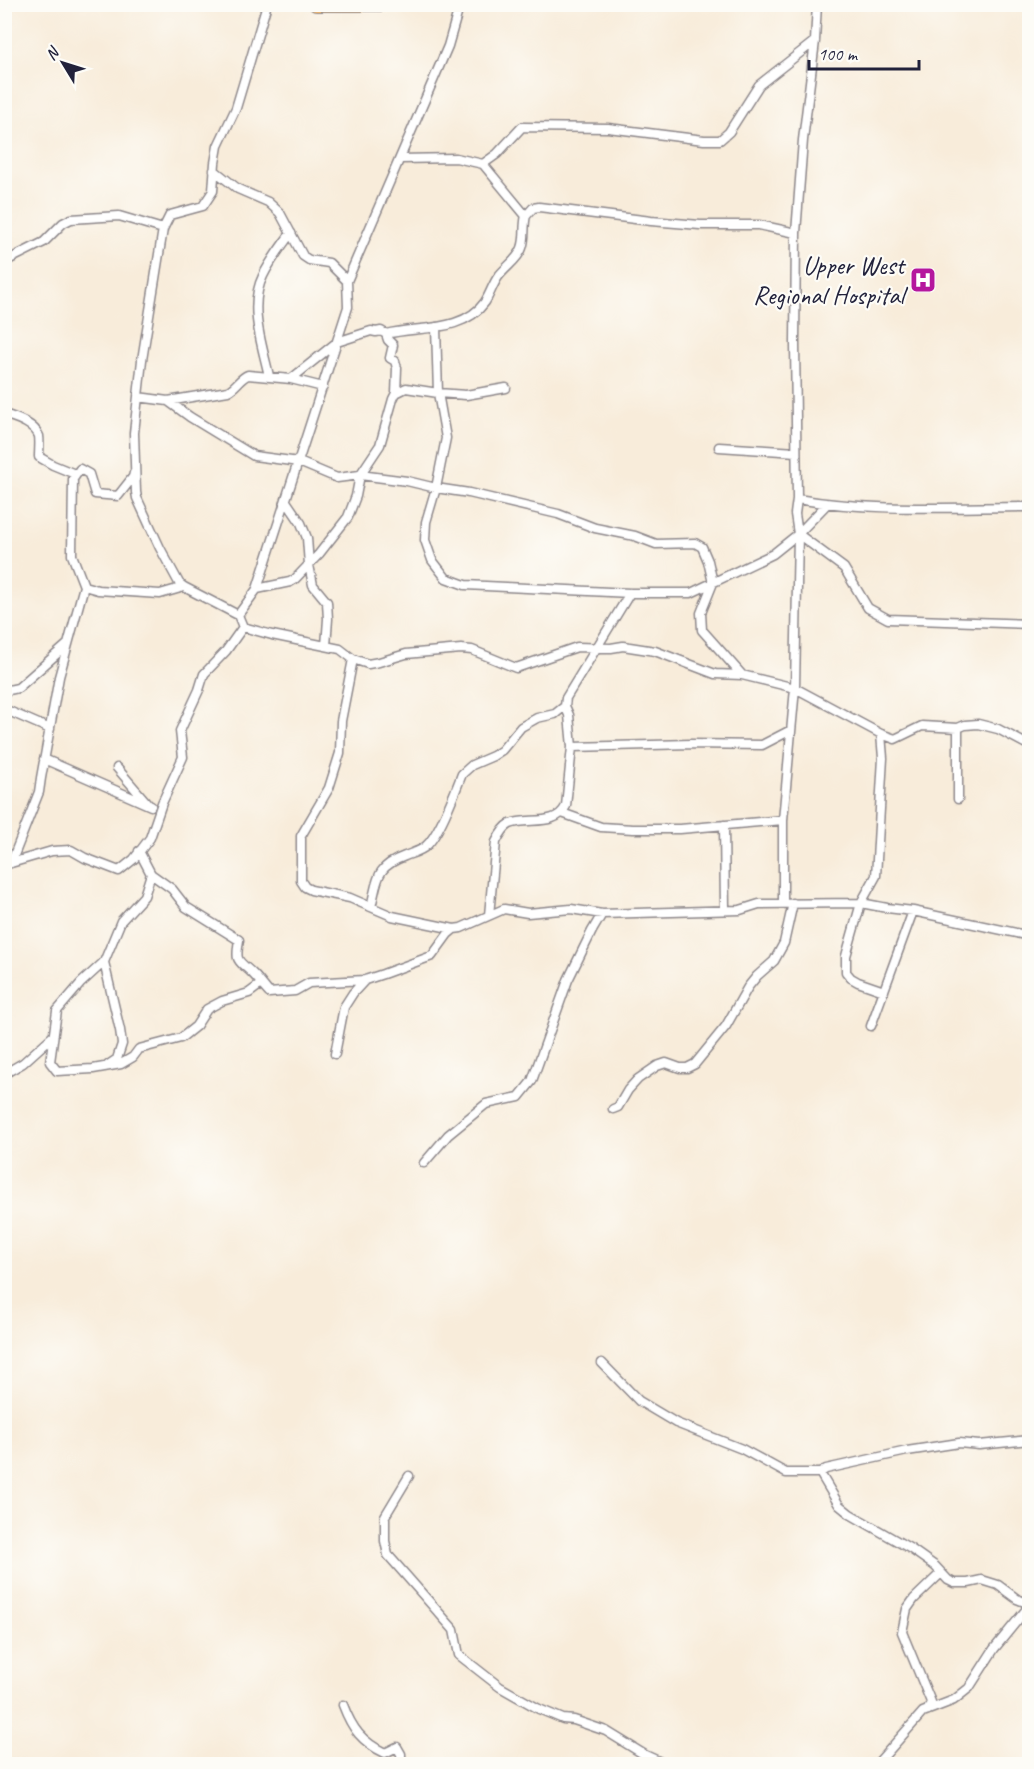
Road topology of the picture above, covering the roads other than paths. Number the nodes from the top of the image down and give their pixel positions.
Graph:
1 (267, 4) edge
2 (316, 4) edge
3 (387, 4) edge
4 (460, 4) edge
5 (817, 4) edge
6 (815, 41) junction
7 (400, 159) junction
8 (483, 164) junction
9 (214, 170) junction
10 (526, 216) junction
11 (163, 229) junction
12 (796, 232) junction
13 (291, 233) junction
14 (4, 262) edge
15 (347, 281) junction
16 (436, 327) junction
17 (386, 334) junction
18 (337, 342) junction
19 (269, 376) junction
20 (291, 379) junction
21 (323, 387) junction
22 (506, 388) dead end
23 (396, 393) junction
24 (438, 393) junction
25 (138, 397) junction
26 (168, 401) junction
27 (4, 414) edge
28 (719, 447) dead end
29 (796, 452) junction
30 (299, 462) junction
31 (135, 469) junction
32 (75, 474) junction
33 (360, 475) junction
34 (436, 488) junction
35 (797, 499) junction
36 (286, 501) junction
37 (827, 504) junction
38 (1029, 507) edge
39 (798, 534) junction
40 (309, 565) junction
41 (713, 584) junction
42 (84, 586) junction
43 (184, 587) junction
44 (257, 589) junction
45 (630, 593) junction
46 (238, 615) junction
47 (1029, 624) edge
48 (243, 627) junction
49 (68, 644) junction
50 (327, 646) junction
51 (597, 647) junction
52 (352, 659) junction
53 (742, 675) junction
54 (795, 688) junction
55 (4, 691) edge
56 (565, 706) junction
57 (4, 709) edge
58 (958, 728) junction
59 (50, 729) junction
60 (791, 730) junction
61 (880, 734) junction
62 (1029, 746) edge
63 (572, 747) junction
64 (44, 759) junction
65 (117, 768) dead end
66 (958, 800) dead end
67 (151, 806) junction
68 (159, 813) junction
69 (562, 813) junction
70 (783, 820) junction
71 (724, 825) junction
72 (139, 851) junction
73 (8, 864) edge
74 (151, 874) junction
75 (783, 903) junction
76 (793, 903) junction
77 (861, 903) junction
78 (371, 907) junction
79 (725, 910) junction
80 (913, 911) junction
81 (602, 914) junction
82 (489, 915) junction
83 (454, 929) junction
84 (1029, 936) edge
85 (104, 962) junction
86 (365, 980) junction
87 (884, 991) junction
88 (269, 993) junction
89 (871, 1026) dead end
90 (53, 1036) junction
91 (335, 1054) dead end
92 (106, 1066) junction
93 (4, 1074) edge
94 (613, 1109) dead end
95 (424, 1163) dead end
96 (602, 1363) dead end
97 (1029, 1440) edge
98 (820, 1473) junction
99 (409, 1476) dead end
100 (941, 1573) junction
101 (1029, 1604) edge
102 (343, 1705) dead end
103 (928, 1710) junction
104 (401, 1764) edge
105 (665, 1764) edge
106 (877, 1764) edge

1 - 9 street
2 - 3 highway
4 - 7 street
5 - 6 street
6 - 8 street
6 - 12 street
7 - 8 street
7 - 15 street
8 - 10 street
9 - 11 street
9 - 13 street
10 - 12 street
10 - 16 street
11 - 14 street
11 - 25 street
12 - 29 street
13 - 15 street
13 - 19 street
15 - 18 street
16 - 17 street
16 - 24 street
17 - 18 street
17 - 23 street
18 - 20 street
18 - 21 street
19 - 20 street
19 - 26 street
20 - 21 street
21 - 30 street
22 - 24 street
23 - 24 street
23 - 33 street
24 - 34 street
25 - 26 street
25 - 31 street
26 - 30 street
27 - 32 street
28 - 29 street
29 - 35 street
30 - 33 street
30 - 36 street
31 - 32 street
31 - 43 street
32 - 42 street
33 - 34 street
33 - 40 street
34 - 41 street
34 - 45 street
35 - 37 street
35 - 39 street
36 - 40 street
36 - 44 street
37 - 38 street
37 - 39 street
39 - 41 street
39 - 47 street
39 - 54 street
40 - 44 street
40 - 50 street
41 - 45 street
41 - 53 street
42 - 43 street
42 - 49 street
43 - 46 street
44 - 46 street
45 - 51 street
46 - 48 street
48 - 50 street
48 - 68 street
49 - 55 street
49 - 59 street
50 - 52 street
51 - 52 street
51 - 53 street
51 - 56 street
52 - 78 street
53 - 54 street
54 - 60 street
54 - 61 street
56 - 63 street
56 - 78 street
57 - 59 street
58 - 61 street
58 - 62 street
58 - 66 street
59 - 64 street
60 - 63 street
60 - 70 street
61 - 77 street
63 - 69 street
64 - 67 street
64 - 73 street
65 - 67 street
67 - 68 street
68 - 72 street
69 - 71 street
69 - 82 street
70 - 71 street
70 - 75 street
71 - 79 street
72 - 73 street
72 - 74 street
74 - 85 street
74 - 88 street
75 - 76 street
75 - 79 street
76 - 77 street
76 - 94 street
77 - 80 street
77 - 87 street
78 - 83 street
79 - 81 street
80 - 84 street
80 - 87 street
81 - 82 street
81 - 95 street
82 - 83 street
83 - 86 street
85 - 90 street
85 - 92 street
86 - 88 street
86 - 91 street
87 - 89 street
88 - 92 street
90 - 92 street
90 - 93 street
96 - 98 street
97 - 98 street
98 - 100 street
99 - 105 street
100 - 101 street
100 - 103 street
101 - 103 street
102 - 104 street
103 - 106 street

